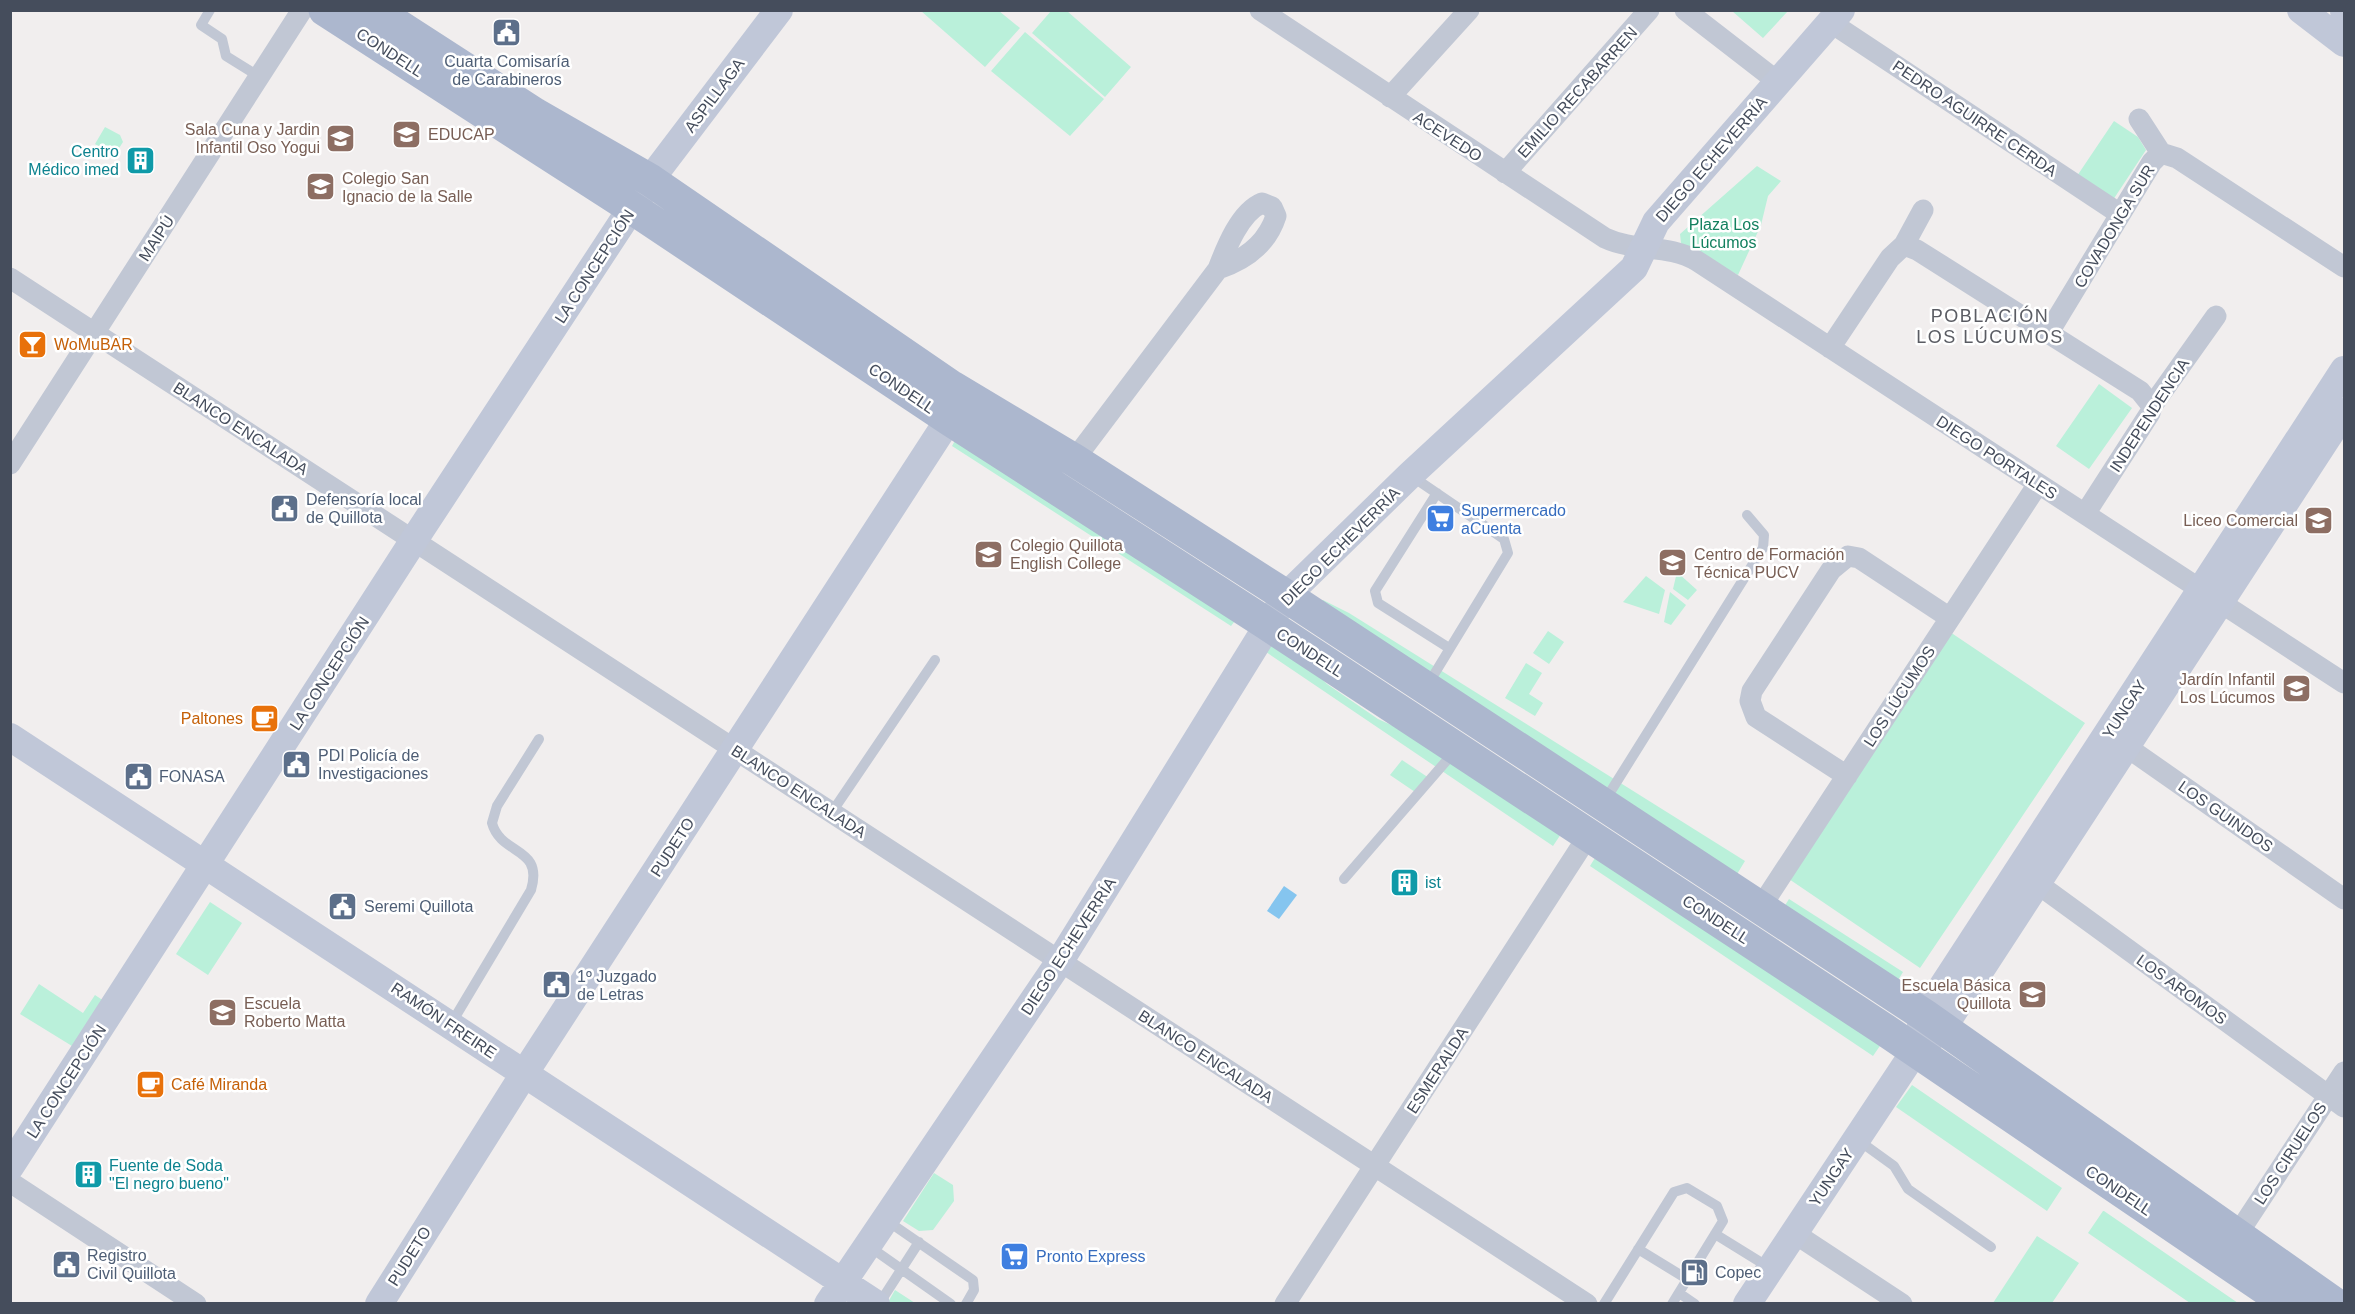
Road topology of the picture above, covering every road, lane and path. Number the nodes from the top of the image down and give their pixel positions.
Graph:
1 (210, 10) edge
2 (302, 10) edge
3 (325, 10) edge
4 (374, 10) edge
5 (779, 10) edge
6 (1469, 10) edge
7 (1649, 10) edge
8 (1685, 10) edge
9 (2301, 10) edge
10 (1272, 13) edge
11 (1836, 16) edge
12 (2344, 44) edge
13 (260, 77) junction
14 (1778, 82) junction
15 (1390, 97) junction
16 (2139, 119) dead end
17 (2161, 153) junction
18 (1504, 172) junction
19 (650, 180) junction
20 (632, 208) junction
21 (1923, 210) dead end
22 (2120, 214) junction
23 (1904, 245) junction
24 (1642, 248) junction
25 (2344, 267) edge
26 (1218, 269) dead end
27 (10, 278) edge
28 (2216, 316) dead end
29 (2049, 332) junction
30 (95, 333) junction
31 (1830, 348) junction
32 (2344, 370) edge
33 (952, 387) junction
34 (2152, 406) junction
35 (2344, 412) edge
36 (948, 419) junction
37 (1074, 460) junction
38 (10, 464) edge
39 (1410, 475) junction
40 (2038, 484) junction
41 (1437, 492) junction
42 (2085, 514) junction
43 (1747, 515) dead end
44 (414, 540) junction
45 (1286, 596) junction
46 (2211, 596) junction
47 (1950, 618) junction
48 (1268, 624) junction
49 (1449, 648) junction
50 (935, 660) dead end
51 (2344, 683) edge
52 (1426, 688) junction
53 (10, 737) edge
54 (539, 739) dead end
55 (2117, 740) junction
56 (735, 749) junction
57 (1456, 749) junction
58 (1847, 776) junction
59 (1602, 805) junction
60 (832, 812) junction
61 (1588, 836) junction
62 (207, 864) junction
63 (2028, 877) junction
64 (1344, 879) dead end
65 (2344, 899) edge
66 (1760, 908) junction
67 (1060, 961) junction
68 (1933, 1022) junction
69 (451, 1024) junction
70 (1915, 1052) junction
71 (2344, 1072) edge
72 (524, 1074) junction
73 (2337, 1101) edge
74 (1857, 1139) junction
75 (1375, 1166) junction
76 (10, 1167) edge
77 (10, 1182) edge
78 (884, 1219) junction
79 (1794, 1233) junction
80 (1715, 1234) junction
81 (2237, 1235) junction
82 (919, 1242) junction
83 (867, 1245) junction
84 (1991, 1247) dead end
85 (1638, 1249) junction
86 (1771, 1268) junction
87 (902, 1269) junction
88 (1687, 1279) junction
89 (835, 1292) edge
90 (1679, 1293) junction
91 (196, 1304) edge
92 (379, 1304) edge
93 (878, 1304) edge
94 (951, 1304) edge
95 (966, 1304) edge
96 (1285, 1304) edge
97 (1587, 1304) edge
98 (1604, 1304) edge
99 (1672, 1304) edge
100 (1695, 1304) edge
101 (1747, 1304) edge
102 (1902, 1304) edge
103 (2288, 1304) edge
104 (2335, 1304) edge

1 - 13 lane
2 - 13 street, MAIPÚ
3 - 20 main road, CONDELL
4 - 19 main road, CONDELL
5 - 19 main road, ASPILLAGA
6 - 15 street
7 - 18 street, EMILIO RECABARREN
8 - 14 street
9 - 12 main road
10 - 15 street, ACEVEDO
11 - 14 main road, DIEGO ECHEVERRÍA
11 - 22 street, PEDRO AGUIRRE CERDA
13 - 30 street, MAIPÚ
14 - 24 main road, DIEGO ECHEVERRÍA
15 - 18 street, ACEVEDO
16 - 17 street
17 - 22 street, COVADONGA SUR
17 - 25 street
18 - 24 street, ACEVEDO
19 - 20 main road, LA CONCEPCIÓN
19 - 33 main road, CONDELL
20 - 36 main road, CONDELL
20 - 44 main road, LA CONCEPCIÓN
21 - 23 street
22 - 29 street, COVADONGA SUR
23 - 29 street
23 - 31 street
24 - 31 street, DIEGO PORTALES
24 - 39 main road, DIEGO ECHEVERRÍA
26 - 37 street
27 - 30 street, BLANCO ENCALADA
28 - 34 street, INDEPENDENCIA
29 - 34 street
30 - 38 street, MAIPÚ
30 - 44 street, BLANCO ENCALADA
31 - 40 street, DIEGO PORTALES
32 - 46 main road, YUNGAY
33 - 36 main road, PUDETO
33 - 37 main road, CONDELL
34 - 42 street, INDEPENDENCIA
35 - 46 main road, YUNGAY
36 - 48 main road, CONDELL
36 - 56 main road, PUDETO
37 - 45 main road, CONDELL
39 - 41 lane
39 - 45 main road, DIEGO ECHEVERRÍA
40 - 42 street, DIEGO PORTALES
40 - 47 street, LOS LÚCUMOS
41 - 49 lane
41 - 49 lane
42 - 46 street, DIEGO PORTALES
43 - 59 lane
44 - 56 street, BLANCO ENCALADA
44 - 62 main road, LA CONCEPCIÓN
45 - 48 main road, DIEGO ECHEVERRÍA
45 - 52 main road, CONDELL
46 - 51 street, DIEGO PORTALES
46 - 55 main road, YUNGAY
47 - 58 street, LOS LÚCUMOS
47 - 58 street
48 - 57 main road, CONDELL
48 - 67 main road, DIEGO ECHEVERRÍA
49 - 52 lane
50 - 60 lane
52 - 59 main road, CONDELL
53 - 62 main road, RAMÓN FREIRE
54 - 69 lane
55 - 63 main road, YUNGAY
55 - 65 street, LOS GUINDOS
56 - 60 street, BLANCO ENCALADA
56 - 72 main road, PUDETO
57 - 61 main road, CONDELL
57 - 64 lane
58 - 66 street, LOS LÚCUMOS
59 - 66 main road, CONDELL
60 - 67 street, BLANCO ENCALADA
61 - 70 main road, CONDELL
61 - 75 street, ESMERALDA
62 - 69 main road, RAMÓN FREIRE
62 - 76 main road, LA CONCEPCIÓN
63 - 68 main road, YUNGAY
63 - 73 street, LOS AROMOS
66 - 68 main road, CONDELL
67 - 75 street, BLANCO ENCALADA
67 - 78 main road, DIEGO ECHEVERRÍA
68 - 70 main road, YUNGAY
68 - 81 main road, CONDELL
69 - 72 main road, RAMÓN FREIRE
70 - 74 main road, YUNGAY
70 - 103 main road, CONDELL
71 - 73 street, LOS CIRUELOS
72 - 89 main road, RAMÓN FREIRE
72 - 92 main road, PUDETO
73 - 81 street, LOS CIRUELOS
74 - 79 main road, YUNGAY
74 - 84 lane
75 - 96 street, ESMERALDA
75 - 97 street, BLANCO ENCALADA
77 - 91 street
78 - 82 lane
78 - 83 main road, DIEGO ECHEVERRÍA
79 - 86 main road, YUNGAY
79 - 102 street
80 - 85 lane
80 - 86 lane
80 - 88 lane
81 - 104 main road, CONDELL
82 - 87 lane
82 - 95 lane
83 - 87 lane
83 - 89 main road, DIEGO ECHEVERRÍA
85 - 88 lane
85 - 98 lane
86 - 101 main road, YUNGAY
87 - 93 lane
87 - 94 lane
88 - 90 lane
89 - 93 main road, RAMÓN FREIRE
90 - 99 lane
90 - 100 lane

